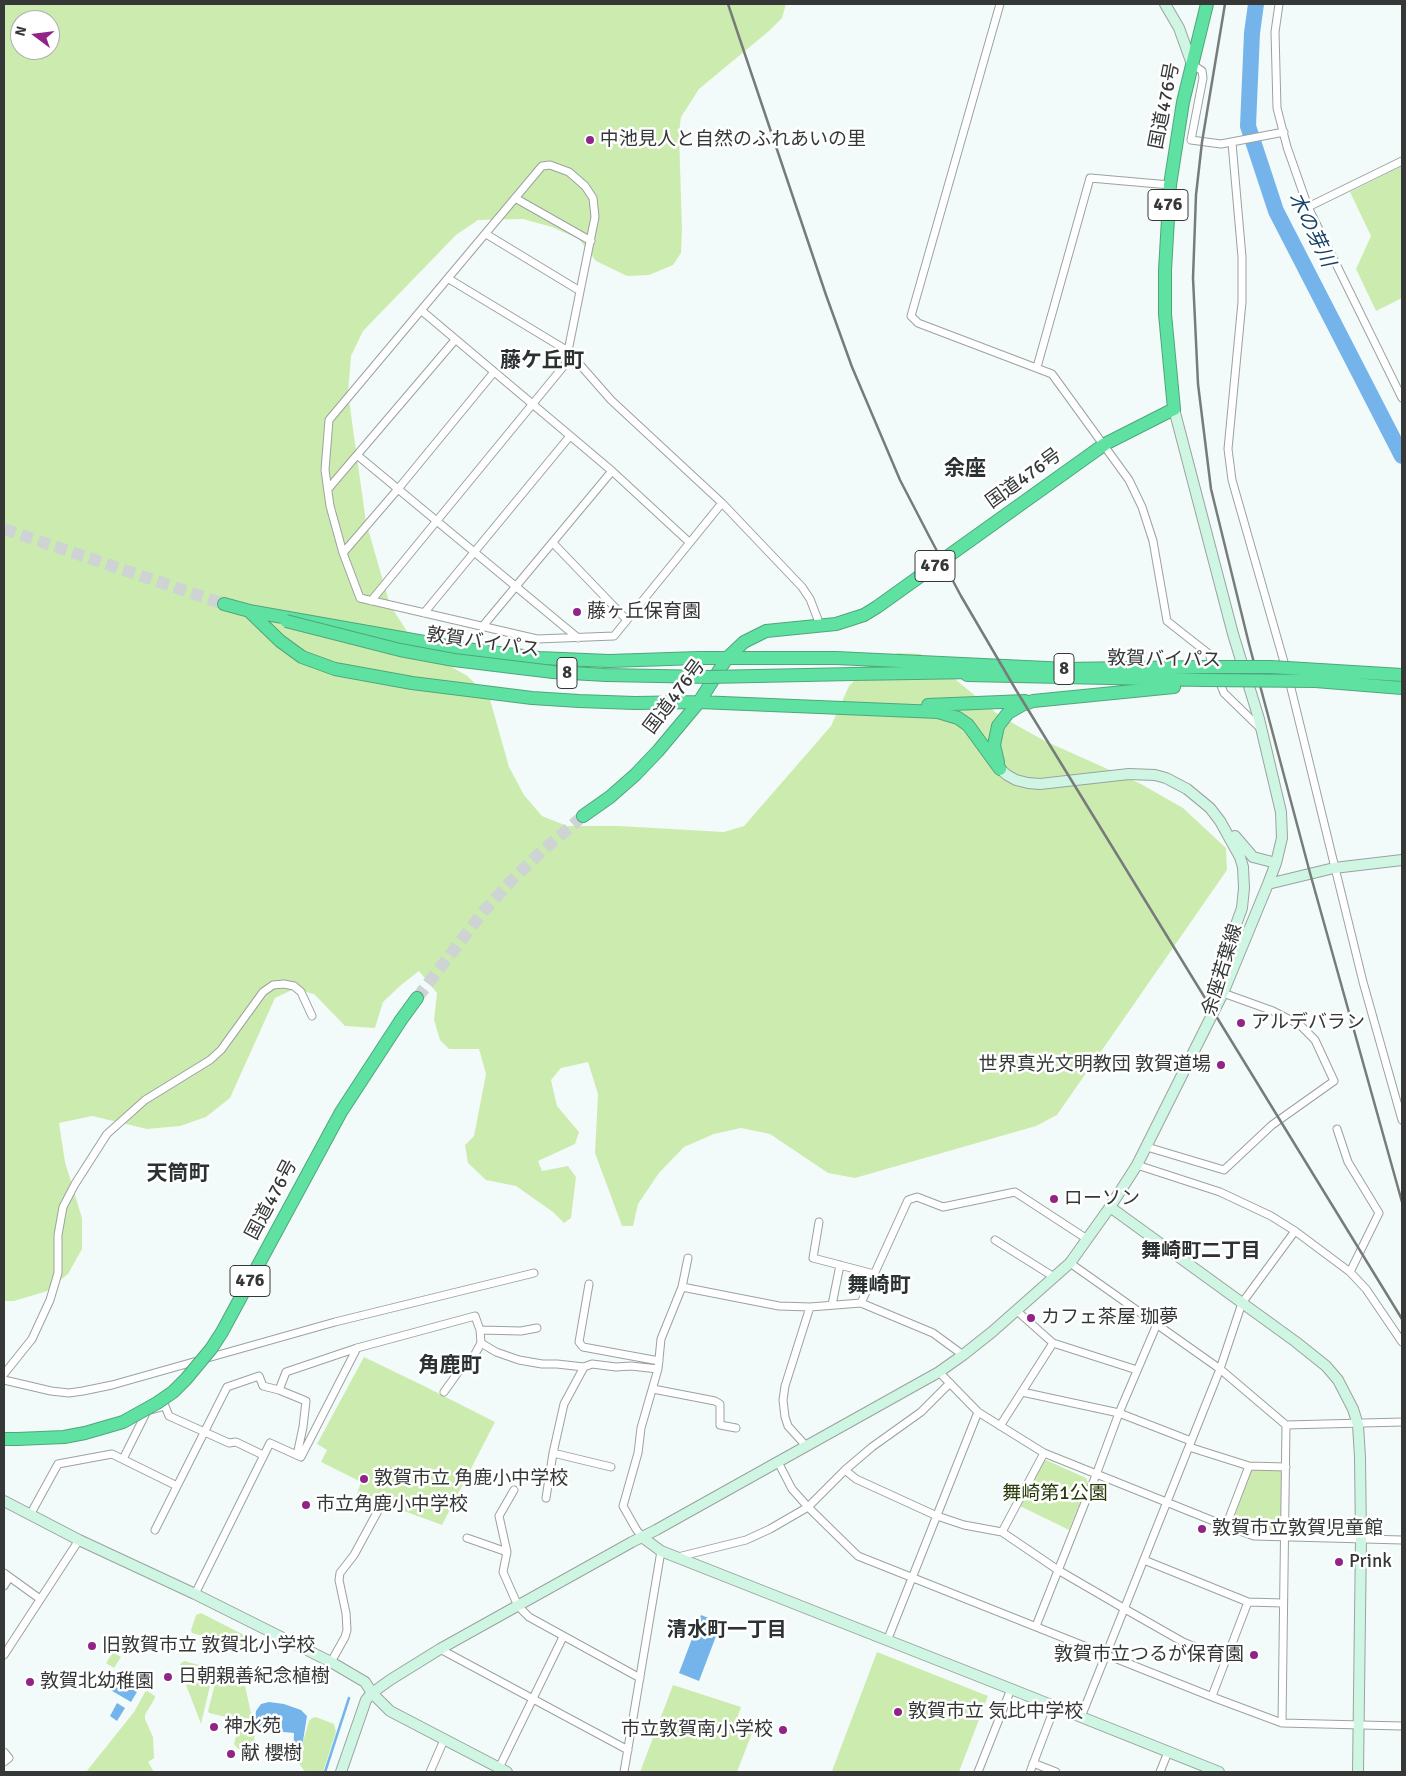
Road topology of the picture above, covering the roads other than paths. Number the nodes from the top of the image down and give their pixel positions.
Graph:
1 (1000, 4) edge
2 (1165, 4) edge
3 (1207, 4) edge
4 (1279, 4) edge
5 (1192, 64) junction
6 (1284, 132) junction
7 (1234, 143) junction
8 (1402, 161) edge
9 (1170, 185) junction
10 (516, 198) junction
11 (1308, 207) junction
12 (486, 234) junction
13 (590, 240) junction
14 (449, 279) junction
15 (580, 291) junction
16 (422, 311) junction
17 (455, 340) junction
18 (570, 353) junction
19 (1036, 367) junction
20 (494, 372) junction
21 (1402, 398) edge
22 (532, 404) junction
23 (1174, 409) junction
24 (570, 436) junction
25 (1105, 444) junction
26 (357, 455) junction
27 (612, 471) junction
28 (328, 489) junction
29 (398, 489) junction
30 (722, 503) junction
31 (436, 521) junction
32 (689, 542) junction
33 (553, 543) junction
34 (474, 552) junction
35 (343, 553) junction
36 (516, 586) junction
37 (371, 601) junction
38 (224, 604) tunnel mouth
39 (249, 611) junction
40 (424, 613) junction
41 (286, 619) junction
42 (627, 620) junction
43 (820, 625) junction
44 (482, 627) junction
45 (578, 638) junction
46 (727, 658) junction
47 (1068, 669) junction
48 (924, 673) junction
49 (1402, 675) edge
50 (1204, 677) junction
51 (1402, 688) edge
52 (1033, 701) junction
53 (699, 702) junction
54 (853, 708) junction
55 (1261, 728) junction
56 (1000, 769) junction
57 (583, 816) tunnel mouth
58 (1220, 821) junction
59 (1402, 860) edge
60 (1276, 863) junction
61 (1334, 868) junction
62 (1268, 884) junction
63 (1223, 994) junction
64 (417, 998) tunnel mouth
65 (312, 1016) dead end
66 (1206, 1028) junction
67 (1402, 1120) edge
68 (1337, 1129) dead end
69 (1147, 1147) junction
70 (1137, 1165) junction
71 (1110, 1207) junction
72 (819, 1222) dead end
73 (1295, 1231) junction
74 (995, 1240) dead end
75 (1087, 1240) junction
76 (688, 1258) dead end
77 (1070, 1263) junction
78 (840, 1265) junction
79 (1350, 1272) junction
80 (534, 1273) dead end
81 (874, 1274) junction
82 (1054, 1277) junction
83 (588, 1284) dead end
84 (682, 1287) junction
85 (861, 1303) junction
86 (1242, 1303) junction
87 (832, 1305) junction
88 (810, 1307) junction
89 (1017, 1311) junction
90 (1156, 1324) junction
91 (537, 1328) dead end
92 (480, 1330) junction
93 (1402, 1342) edge
94 (481, 1343) junction
95 (1053, 1343) junction
96 (357, 1348) junction
97 (963, 1355) junction
98 (659, 1365) junction
99 (584, 1367) junction
100 (1220, 1369) junction
101 (1137, 1370) junction
102 (938, 1372) junction
103 (4, 1374) edge
104 (4, 1380) edge
105 (950, 1383) junction
106 (653, 1389) junction
107 (279, 1390) junction
108 (444, 1392) dead end
109 (1022, 1392) junction
110 (978, 1412) junction
111 (1119, 1413) junction
112 (1402, 1422) edge
113 (1286, 1425) junction
114 (1358, 1425) junction
115 (1000, 1426) junction
116 (736, 1428) dead end
117 (204, 1432) junction
118 (10, 1439) edge
119 (1190, 1444) junction
120 (806, 1446) junction
121 (553, 1453) junction
122 (1044, 1453) junction
123 (264, 1455) junction
124 (296, 1455) junction
125 (123, 1459) junction
126 (778, 1462) junction
127 (1249, 1466) junction
128 (611, 1467) dead end
129 (1286, 1467) junction
130 (845, 1470) junction
131 (1096, 1475) junction
132 (177, 1486) junction
133 (514, 1490) dead end
134 (546, 1498) dead end
135 (4, 1501) edge
136 (1167, 1502) junction
137 (380, 1507) dead end
138 (808, 1507) junction
139 (30, 1514) junction
140 (937, 1516) junction
141 (1226, 1526) junction
142 (155, 1530) dead end
143 (1002, 1532) junction
144 (642, 1537) junction
145 (1285, 1537) junction
146 (467, 1538) dead end
147 (1360, 1539) junction
148 (79, 1540) junction
149 (1402, 1540) edge
150 (661, 1551) junction
151 (507, 1552) junction
152 (678, 1557) junction
153 (1144, 1560) junction
154 (1058, 1570) junction
155 (6, 1576) edge
156 (912, 1577) junction
157 (4, 1586) edge
158 (195, 1594) junction
159 (40, 1599) junction
160 (1248, 1602) junction
161 (1284, 1603) junction
162 (518, 1606) junction
163 (1124, 1609) junction
164 (1036, 1626) junction
165 (563, 1637) junction
166 (887, 1641) junction
167 (440, 1649) junction
168 (1106, 1654) junction
169 (4, 1655) edge
170 (1226, 1660) junction
171 (331, 1662) junction
172 (640, 1678) junction
173 (1011, 1689) junction
174 (372, 1692) junction
175 (1212, 1696) junction
176 (533, 1699) junction
177 (1055, 1706) junction
178 (1082, 1717) junction
179 (1282, 1723) junction
180 (1358, 1726) junction
181 (1402, 1726) edge
182 (444, 1740) junction
183 (628, 1750) junction
184 (4, 1752) edge
185 (1168, 1752) junction
186 (4, 1762) edge
187 (1033, 1764) junction
188 (503, 1770) edge
189 (340, 1772) edge
190 (430, 1772) edge
191 (624, 1772) edge
192 (978, 1772) edge
193 (1030, 1772) edge
194 (1056, 1772) edge
195 (1160, 1772) edge
196 (1219, 1772) edge
197 (1358, 1772) edge

1 - 19 street
2 - 5 street
3 - 5 highway, 国道476号 / 476
4 - 6 street
5 - 7 street
5 - 9 highway, 国道476号 / 476
6 - 7 street
6 - 11 street
7 - 61 street
8 - 11 street
9 - 19 street
9 - 23 highway, 国道476号 / 476
10 - 12 street
10 - 13 street
10 - 13 street
11 - 21 street
12 - 14 street
12 - 15 street
13 - 15 street
14 - 16 street
14 - 18 street
15 - 18 street
16 - 17 street
16 - 28 street
17 - 20 street
17 - 26 street
18 - 22 street
18 - 30 street
19 - 25 street
20 - 22 street
20 - 29 street
22 - 24 street
22 - 31 street
23 - 25 highway, 国道476号 / 476
23 - 55 street
24 - 27 street
24 - 34 street
25 - 43 highway, 国道476号 / 476
25 - 55 street
26 - 28 street
26 - 29 street
27 - 32 street
27 - 33 street
28 - 35 street
29 - 31 street
29 - 35 street
30 - 32 street
30 - 43 street
31 - 34 street
31 - 37 street
32 - 42 street
33 - 36 street
33 - 42 street
34 - 36 street
34 - 40 street
35 - 37 street
36 - 44 street
36 - 45 street
37 - 40 street
38 - 39 highway, 敦賀バイパス / 8
39 - 41 highway, 敦賀バイパス / 8
39 - 53 highway
40 - 44 street
41 - 46 highway
41 - 48 highway, 敦賀バイパス / 8, bridge
42 - 45 street
43 - 46 highway, 国道476号 / 476
44 - 45 street
46 - 47 highway
46 - 53 highway, 国道476号 / 476
47 - 48 highway, 敦賀バイパス / 8
47 - 50 highway, 敦賀バイパス / 8
48 - 50 highway, 敦賀バイパス / 8
49 - 50 highway, 敦賀バイパス / 8, bridge
50 - 51 highway, 敦賀バイパス, bridge
50 - 52 highway
52 - 54 highway
52 - 56 highway
53 - 54 highway
53 - 57 highway, 国道476号 / 476
54 - 56 highway
55 - 60 street
56 - 58 street, 余座若葉線
58 - 60 street, 余座若葉線
58 - 66 street, 余座若葉線
59 - 61 street
60 - 62 street, 余座若葉線
61 - 62 street
61 - 67 street
62 - 63 street, 余座若葉線
63 - 66 street, 余座若葉線
63 - 69 street
64 - 118 highway, 国道476号 / 476, bridge
65 - 103 street
66 - 69 street
68 - 79 street
69 - 70 street
70 - 71 street
70 - 73 street
71 - 75 street
71 - 86 street
72 - 78 street
73 - 79 street
73 - 86 street
74 - 82 street
75 - 77 street
75 - 81 street
76 - 84 street
77 - 82 street
77 - 90 street
78 - 81 street
78 - 87 street
79 - 93 street
80 - 104 street
81 - 85 street
82 - 89 street
83 - 98 street
84 - 88 street
84 - 98 street
85 - 87 street
85 - 97 street
86 - 100 street
86 - 114 street
87 - 88 street
88 - 120 street
89 - 95 street
89 - 97 street
90 - 100 street
90 - 101 street
91 - 92 street
92 - 94 street
92 - 96 street
94 - 99 street
94 - 108 street
95 - 101 street
95 - 109 street
96 - 107 street
96 - 124 street
97 - 102 street
98 - 99 street
98 - 106 street
99 - 121 street
100 - 113 street
100 - 119 street
101 - 111 street
102 - 105 street
102 - 120 street
105 - 110 street
105 - 130 street
106 - 116 street
106 - 144 street
107 - 117 street
107 - 124 street
109 - 111 street
109 - 115 street
110 - 115 street
110 - 140 street
111 - 119 street
111 - 131 street
112 - 114 street
113 - 114 street
113 - 129 street
114 - 147 street
115 - 122 street
117 - 123 street
117 - 125 street
117 - 132 street
119 - 127 street
119 - 136 street
120 - 126 street
121 - 128 street
121 - 134 street
122 - 131 street
122 - 143 street
123 - 124 street
123 - 158 street
125 - 132 street
125 - 139 street
126 - 138 street
126 - 144 street
127 - 129 street
127 - 141 street
129 - 145 street
130 - 138 street
130 - 140 street
131 - 136 street
131 - 154 street
132 - 142 street
133 - 151 street
135 - 139 street
136 - 141 street
136 - 153 street
137 - 171 street
138 - 152 street
138 - 156 street
139 - 148 street
140 - 143 street
140 - 156 street
141 - 145 street
143 - 154 street
144 - 150 street
144 - 162 street
145 - 147 street
145 - 161 street
146 - 151 street
147 - 149 street
147 - 180 street
148 - 158 street
148 - 159 street
150 - 152 street
150 - 172 street
151 - 162 street
152 - 166 street
153 - 160 street
153 - 163 street
154 - 163 street
154 - 164 street
155 - 157 street
155 - 159 street
156 - 164 street
156 - 166 street
158 - 171 street
159 - 169 street
160 - 161 street
160 - 170 street
161 - 179 street
162 - 165 street
162 - 167 street
163 - 168 street
163 - 170 street
164 - 168 street
165 - 172 street
165 - 176 street
166 - 173 street
167 - 174 street
167 - 176 street
168 - 175 street
168 - 178 street
170 - 175 street
171 - 174 street
172 - 183 street
173 - 177 street
173 - 192 street
174 - 182 street
174 - 189 street
175 - 179 street
176 - 183 street
176 - 188 street
177 - 178 street
177 - 187 street
178 - 185 street
179 - 180 street
180 - 181 street
180 - 197 street
182 - 188 street
182 - 190 street
183 - 191 street
184 - 186 street
185 - 195 street
185 - 196 street
187 - 193 street
187 - 194 street

